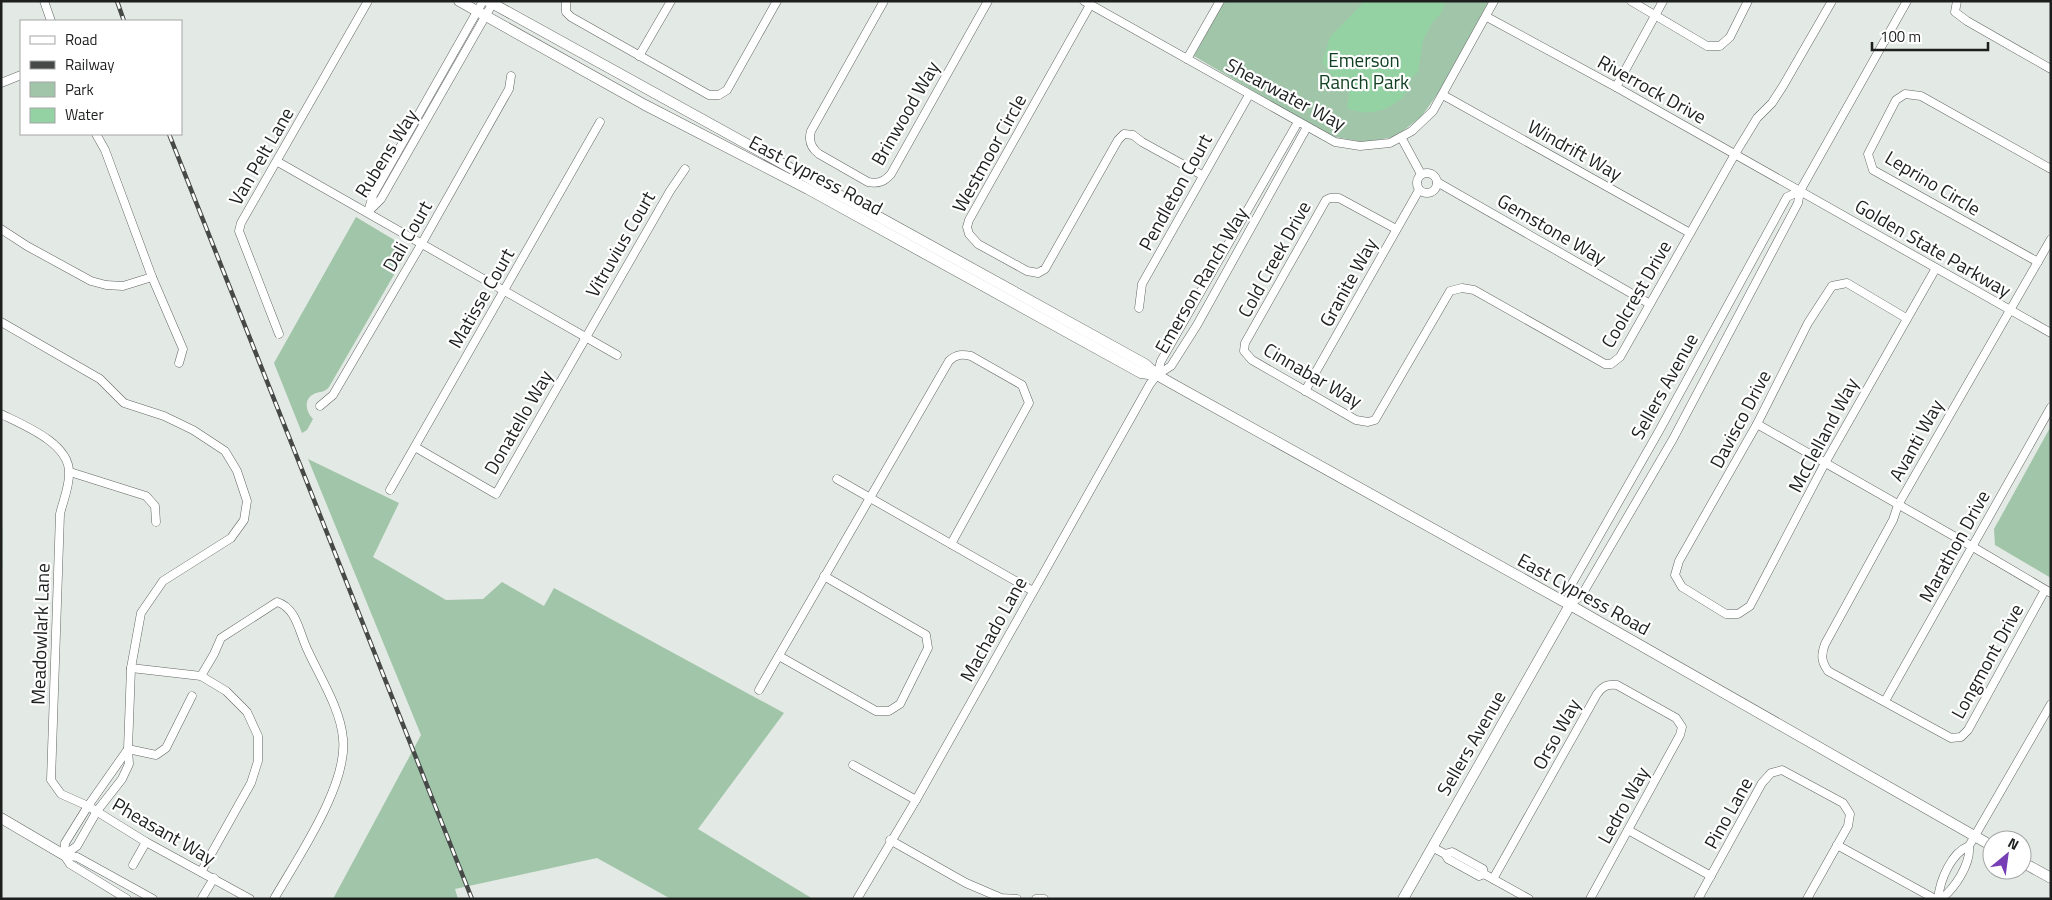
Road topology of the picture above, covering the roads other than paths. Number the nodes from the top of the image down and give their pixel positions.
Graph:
1 (44, 1) edge
2 (368, 1) edge
3 (459, 1) edge
4 (566, 1) edge
5 (671, 1) edge
6 (777, 1) edge
7 (884, 1) edge
8 (988, 1) edge
9 (1220, 1) edge
10 (1494, 1) edge
11 (1631, 1) edge
12 (1663, 1) edge
13 (1748, 1) edge
14 (1832, 1) edge
15 (1907, 1) edge
16 (1957, 1) edge
17 (490, 2) edge
18 (1087, 3) edge
19 (482, 14) junction
20 (1655, 15) junction
21 (1487, 17) junction
22 (51, 20) edge
23 (639, 56) junction
24 (1187, 59) junction
25 (2051, 69) edge
26 (20, 75) edge
27 (511, 76) dead end
28 (1, 83) edge
29 (1616, 87) junction
30 (1249, 94) junction
31 (1443, 95) junction
32 (600, 122) dead end
33 (1298, 122) junction
34 (1307, 127) junction
35 (97, 135) edge
36 (1401, 137) junction
37 (1735, 154) junction
38 (278, 162) junction
39 (685, 169) dead end
40 (2051, 169) edge
41 (1421, 174) junction
42 (1202, 176) junction
43 (1437, 182) junction
44 (1419, 190) junction
45 (1800, 191) junction
46 (368, 212) junction
47 (1, 229) edge
48 (1396, 229) junction
49 (1690, 233) junction
50 (2051, 239) edge
51 (422, 243) junction
52 (2038, 262) junction
53 (1936, 268) junction
54 (152, 277) junction
55 (504, 290) junction
56 (1650, 304) junction
57 (1139, 308) dead end
58 (2009, 309) junction
59 (1906, 318) junction
60 (1, 322) edge
61 (2051, 333) edge
62 (278, 334) dead end
63 (586, 337) junction
64 (1244, 351) joint
65 (618, 355) dead end
66 (179, 363) dead end
67 (1158, 375) junction
68 (1305, 391) junction
69 (320, 406) dead end
70 (2051, 407) edge
71 (1, 414) edge
72 (1368, 422) joint
73 (1757, 424) junction
74 (415, 447) junction
75 (1825, 463) junction
76 (70, 472) junction
77 (837, 479) dead end
78 (390, 490) dead end
79 (869, 497) junction
80 (1898, 505) junction
81 (156, 522) dead end
82 (951, 544) junction
83 (1973, 546) junction
84 (824, 576) junction
85 (1034, 591) junction
86 (2048, 591) edge
87 (1570, 606) junction
88 (1738, 614) joint
89 (779, 656) junction
90 (1822, 662) joint
91 (132, 668) junction
92 (201, 676) junction
93 (759, 690) dead end
94 (192, 696) dead end
95 (1885, 701) junction
96 (2051, 704) edge
97 (1682, 727) joint
98 (128, 749) junction
99 (853, 764) dead end
100 (61, 794) joint
101 (916, 800) junction
102 (88, 806) junction
103 (97, 811) junction
104 (1, 818) edge
105 (1628, 830) junction
106 (1975, 836) junction
107 (890, 840) junction
108 (1982, 840) edge
109 (146, 842) junction
110 (1837, 845) junction
111 (1432, 846) junction
112 (1969, 846) junction
113 (64, 855) junction
114 (133, 865) dead end
115 (2032, 868) edge
116 (201, 872) junction
117 (1711, 876) junction
118 (214, 878) junction
119 (2051, 878) edge
120 (1493, 879) junction
121 (202, 898) edge
122 (127, 899) edge
123 (153, 899) edge
124 (250, 899) edge
125 (274, 899) edge
126 (857, 899) edge
127 (1017, 899) edge
128 (1036, 899) edge
129 (1044, 899) edge
130 (1403, 899) edge
131 (1529, 899) edge
132 (1590, 899) edge
133 (1698, 899) edge
134 (1807, 899) edge
135 (1938, 899) edge

1 - 22 street
2 - 38 street, Van Pelt Lane
3 - 19 street, East Cypress Road
4 - 23 street
5 - 23 street
6 - 23 street
7 - 8 street, Brinwood Way
9 - 24 street
10 - 21 street, Shearwater Way
11 - 20 street
12 - 20 street
13 - 20 street
14 - 37 street, Coolcrest Drive
15 - 45 street, Sellers Avenue
16 - 25 street
17 - 19 street
17 - 67 street, East Cypress Road
18 - 24 street, Shearwater Way
18 - 42 street, Westmoor Circle
19 - 46 street, Rubens Way
19 - 67 street, East Cypress Road
20 - 29 street
21 - 29 street, Riverrock Drive
21 - 31 street, Shearwater Way
24 - 30 street, Shearwater Way
26 - 28 street
27 - 51 street, Dali Court
29 - 37 street, Riverrock Drive
30 - 33 street, Shearwater Way
30 - 42 street, Pendleton Court
31 - 36 street, Shearwater Way
31 - 49 street, Windrift Way
32 - 55 street, Matisse Court
33 - 34 street, Shearwater Way
33 - 67 street, Emerson Ranch Way
34 - 36 street, Shearwater Way
34 - 67 street, Emerson Ranch Way
35 - 54 street
36 - 41 street
37 - 45 street, Riverrock Drive
37 - 49 street, Coolcrest Drive
38 - 46 street
38 - 62 street, Van Pelt Lane
39 - 63 street, Vitruvius Court
40 - 52 street, Leprino Circle
41 - 43 street
41 - 44 street
42 - 57 street, Pendleton Court
43 - 44 street
43 - 56 street, Gemstone Way
44 - 48 street, Granite Way
45 - 53 street, Golden State Parkway
45 - 87 street, Sellers Avenue
45 - 87 street, Sellers Avenue
46 - 51 street
47 - 54 street
48 - 64 street, Cold Creek Drive
48 - 68 street, Granite Way
49 - 56 street, Coolcrest Drive
50 - 52 street, Avanti Way
51 - 55 street
51 - 69 street, Dali Court
52 - 58 street, Avanti Way
53 - 58 street, Golden State Parkway
53 - 59 street, McClelland Way
54 - 66 street
55 - 63 street
55 - 74 street, Matisse Court
56 - 72 street, Coolcrest Drive
58 - 61 street, Golden State Parkway
58 - 80 street, Avanti Way
59 - 73 street, Davisco Drive
59 - 75 street, McClelland Way
60 - 91 street
63 - 65 street
63 - 74 street, Donatello Way
64 - 68 street, Cinnabar Way
67 - 85 street, Machado Lane
67 - 87 street, East Cypress Road
68 - 72 street, Cinnabar Way
70 - 83 street, Marathon Drive
71 - 76 street
73 - 75 street
73 - 88 street, Davisco Drive
74 - 78 street, Matisse Court
75 - 80 street
75 - 88 street, McClelland Way
76 - 81 street
76 - 100 street, Meadowlark Lane
77 - 79 street
79 - 82 street
79 - 82 street
79 - 84 street
80 - 83 street
80 - 90 street, Avanti Way
82 - 85 street
83 - 86 street
83 - 95 street, Marathon Drive
84 - 89 street
84 - 89 street
85 - 101 street, Machado Lane
86 - 95 street, Longmont Drive
87 - 106 street, East Cypress Road
87 - 111 street, Sellers Avenue
89 - 93 street
90 - 95 street, Longmont Drive
91 - 92 street
91 - 98 street
92 - 116 street
92 - 125 street
94 - 98 street
96 - 106 street
97 - 105 street, Ledro Way
97 - 120 street, Orso Way
98 - 102 street
98 - 103 street
99 - 101 street
100 - 102 street, Pheasant Way
101 - 107 street, Machado Lane
102 - 103 street, Pheasant Way
102 - 113 street
103 - 109 street, Pheasant Way
103 - 113 street
104 - 113 street
105 - 117 street
105 - 132 street, Ledro Way
106 - 108 street, East Cypress Road
106 - 112 street
107 - 126 street, Machado Lane
107 - 127 street
109 - 114 street
109 - 116 street, Pheasant Way
110 - 117 street, Pino Lane
110 - 134 street
110 - 135 street
111 - 120 street
111 - 130 street, Sellers Avenue
112 - 135 street
112 - 135 street
113 - 122 street
113 - 123 street
115 - 119 street
116 - 118 street, Pheasant Way
117 - 133 street, Pino Lane
118 - 121 street
118 - 124 street, Pheasant Way
120 - 131 street
128 - 129 street

